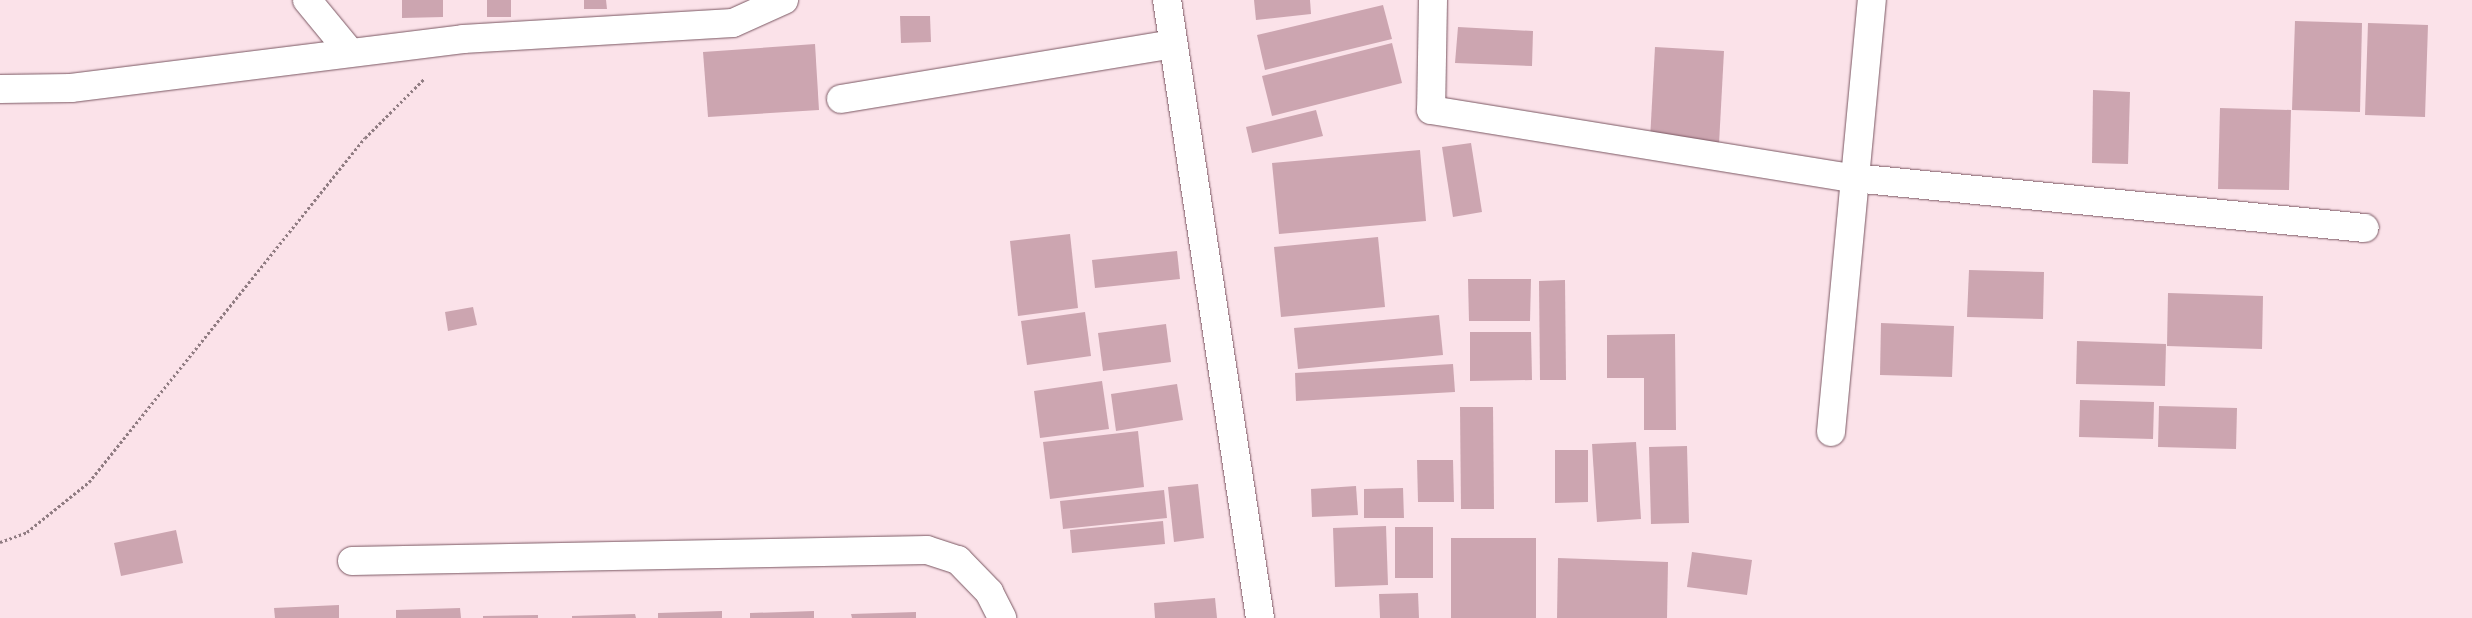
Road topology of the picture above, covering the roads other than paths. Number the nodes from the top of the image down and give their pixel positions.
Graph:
1 (307, 0) edge
2 (784, 0) edge
3 (1167, 0) edge
4 (1432, 0) edge
5 (1872, 0) edge
6 (1172, 44) junction
7 (348, 51) junction
8 (0, 89) edge
9 (841, 99) dead end
10 (1853, 178) junction
11 (2366, 228) dead end
12 (1831, 432) dead end
13 (352, 561) dead end
14 (1002, 618) edge
15 (1260, 618) edge

1 - 7 street
2 - 7 street
3 - 6 street
4 - 10 street
5 - 10 street
6 - 9 street
6 - 15 street
7 - 8 street
10 - 11 street
10 - 12 street
13 - 14 street

